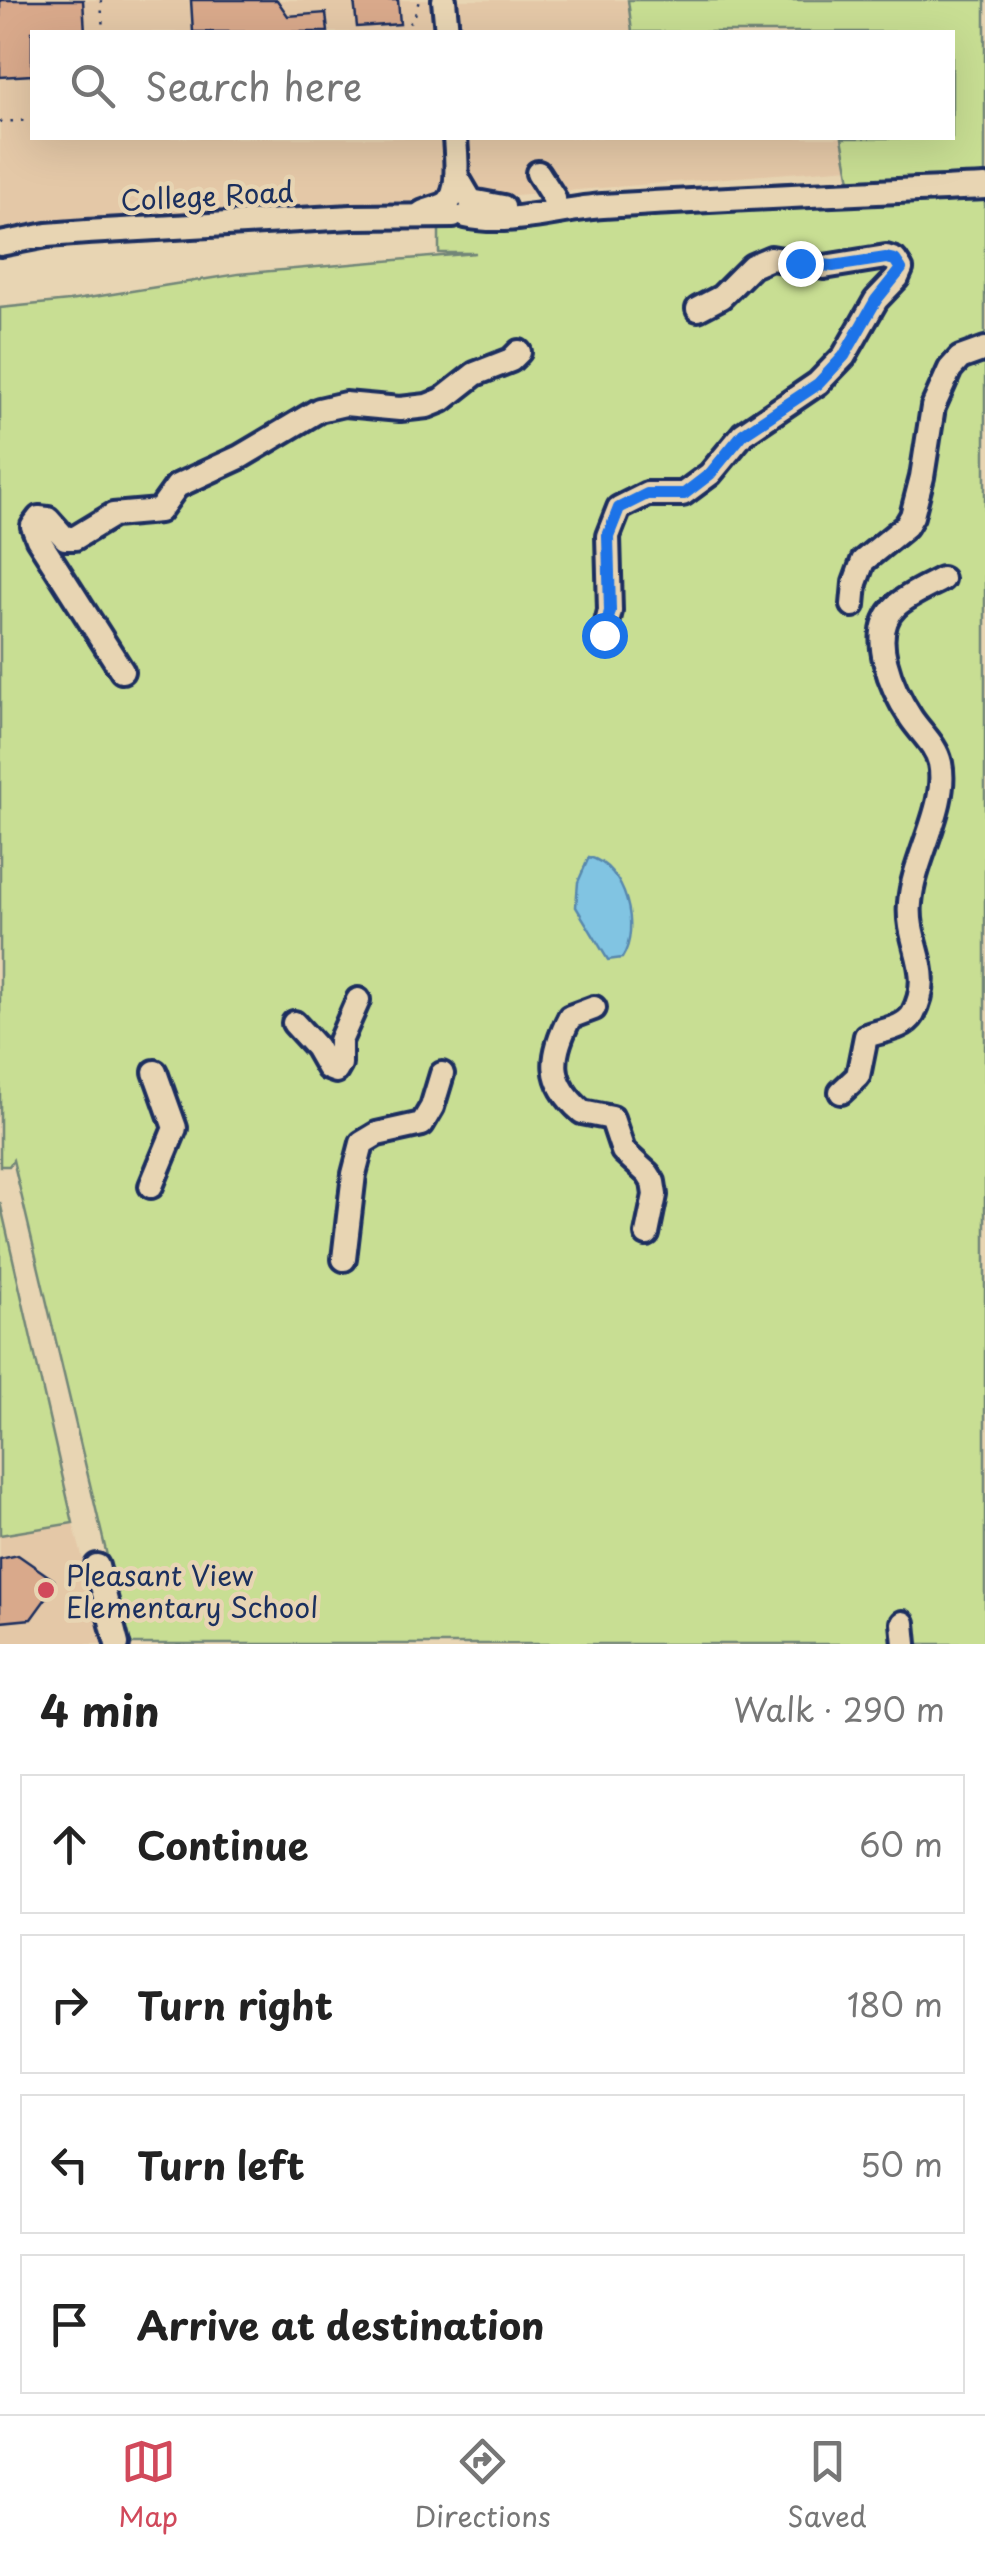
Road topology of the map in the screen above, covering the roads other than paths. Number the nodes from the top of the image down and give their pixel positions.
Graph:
1 (444, 0) edge
2 (447, 30) edge
3 (455, 140) edge
4 (538, 173) dead end
5 (985, 187) edge
6 (459, 201) junction
7 (559, 208) junction
8 (0, 244) edge
9 (698, 309) dead end
10 (985, 349) edge
11 (519, 352) dead end
12 (942, 579) dead end
13 (853, 604) dead end
14 (604, 635) dead end
15 (122, 672) dead end
16 (358, 1000) dead end
17 (594, 1008) dead end
18 (294, 1023) dead end
19 (154, 1072) dead end
20 (442, 1074) dead end
21 (842, 1092) dead end
22 (151, 1186) dead end
23 (647, 1234) dead end
24 (344, 1259) dead end
25 (97, 1566) dead end
26 (116, 1644) edge

1 - 2 street
3 - 6 street
4 - 7 street
5 - 7 street, College Road
6 - 7 street, College Road
6 - 8 street, College Road
9 - 14 street
10 - 13 street
11 - 15 street
12 - 21 street
16 - 18 street
17 - 23 street
19 - 22 street
20 - 24 street
25 - 26 street

